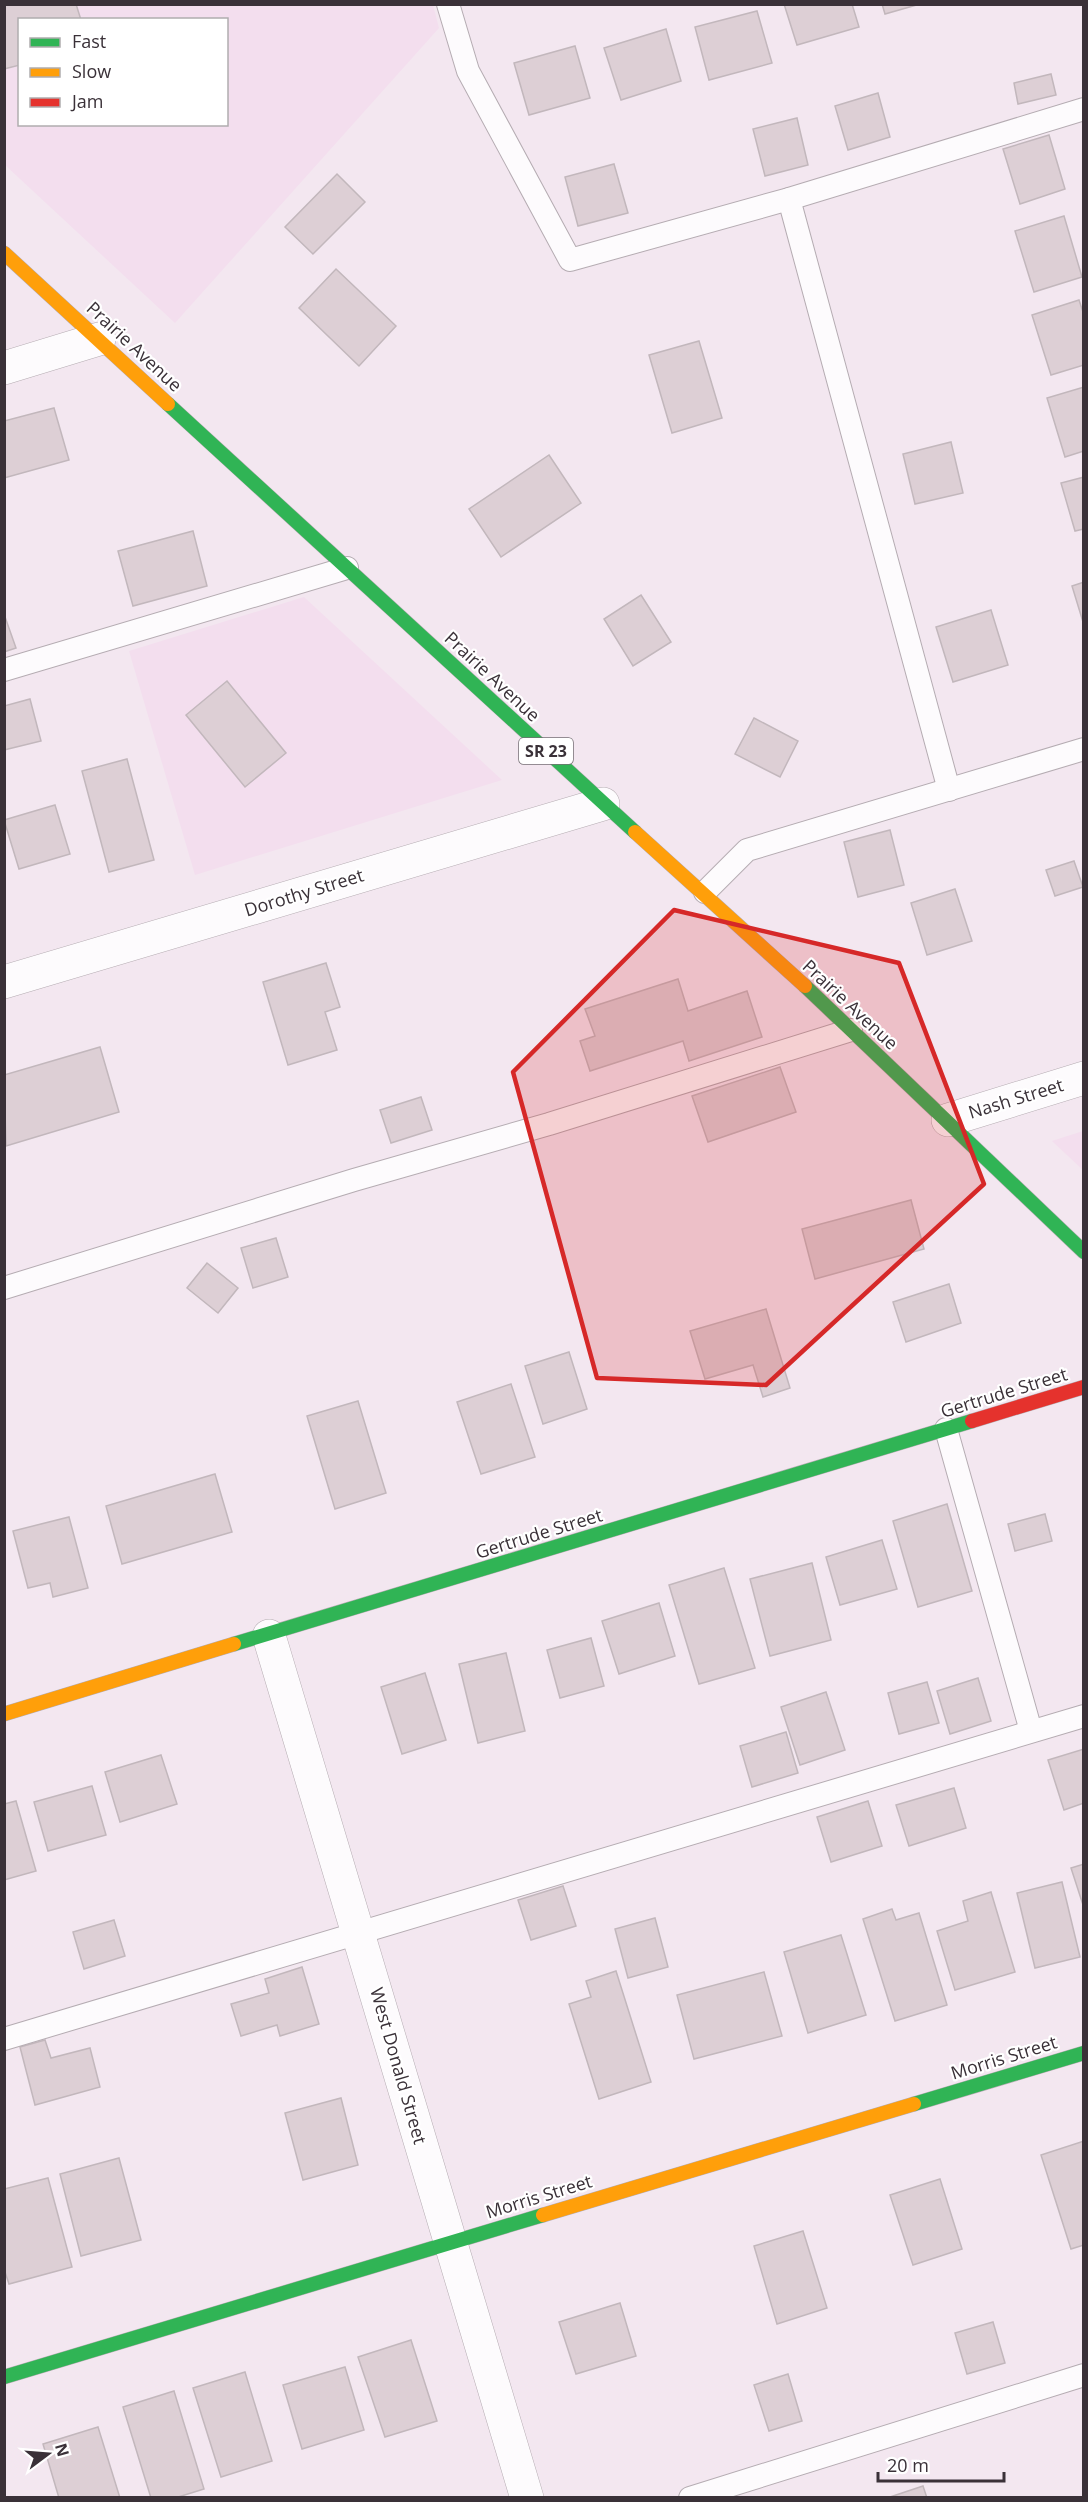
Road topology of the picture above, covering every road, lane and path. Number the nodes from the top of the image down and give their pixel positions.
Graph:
1 (448, 4) edge
2 (1083, 109) edge
3 (789, 199) junction
4 (4, 253) edge
5 (99, 339) junction
6 (4, 368) edge
7 (347, 567) junction
8 (4, 670) edge
9 (1083, 749) edge
10 (949, 790) junction
11 (603, 804) junction
12 (705, 892) junction
13 (4, 982) edge
14 (851, 1030) junction
15 (1083, 1078) edge
16 (948, 1120) junction
17 (1083, 1252) edge
18 (4, 1288) edge
19 (1083, 1387) edge
20 (946, 1429) junction
21 (269, 1636) junction
22 (4, 1714) edge
23 (1083, 1716) edge
24 (1032, 1731) junction
25 (359, 1932) junction
26 (4, 2039) edge
27 (1083, 2053) edge
28 (450, 2243) junction
29 (1083, 2375) edge
30 (4, 2377) edge
31 (527, 2498) edge
32 (690, 2498) edge

1 - 3 lane
2 - 3 lane
3 - 10 lane
4 - 5 street, Prairie Avenue / SR 23
5 - 6 street
5 - 7 street, Prairie Avenue / SR 23
7 - 8 lane
7 - 11 street, Prairie Avenue / SR 23
9 - 10 lane
10 - 12 lane
11 - 12 street, Prairie Avenue / SR 23
11 - 13 street, Dorothy Street
12 - 14 street, Prairie Avenue / SR 23
14 - 16 street, Prairie Avenue / SR 23
14 - 18 lane
15 - 16 street, Nash Street
16 - 17 street, Prairie Avenue / SR 23
19 - 20 street, Gertrude Street
20 - 21 street, Gertrude Street
20 - 24 lane
21 - 22 street, Gertrude Street
21 - 25 street, West Donald Street
23 - 24 lane
24 - 25 lane
25 - 26 lane
25 - 28 street, West Donald Street
27 - 28 street, Morris Street
28 - 30 street, Morris Street
28 - 31 street, West Donald Street
29 - 32 lane

